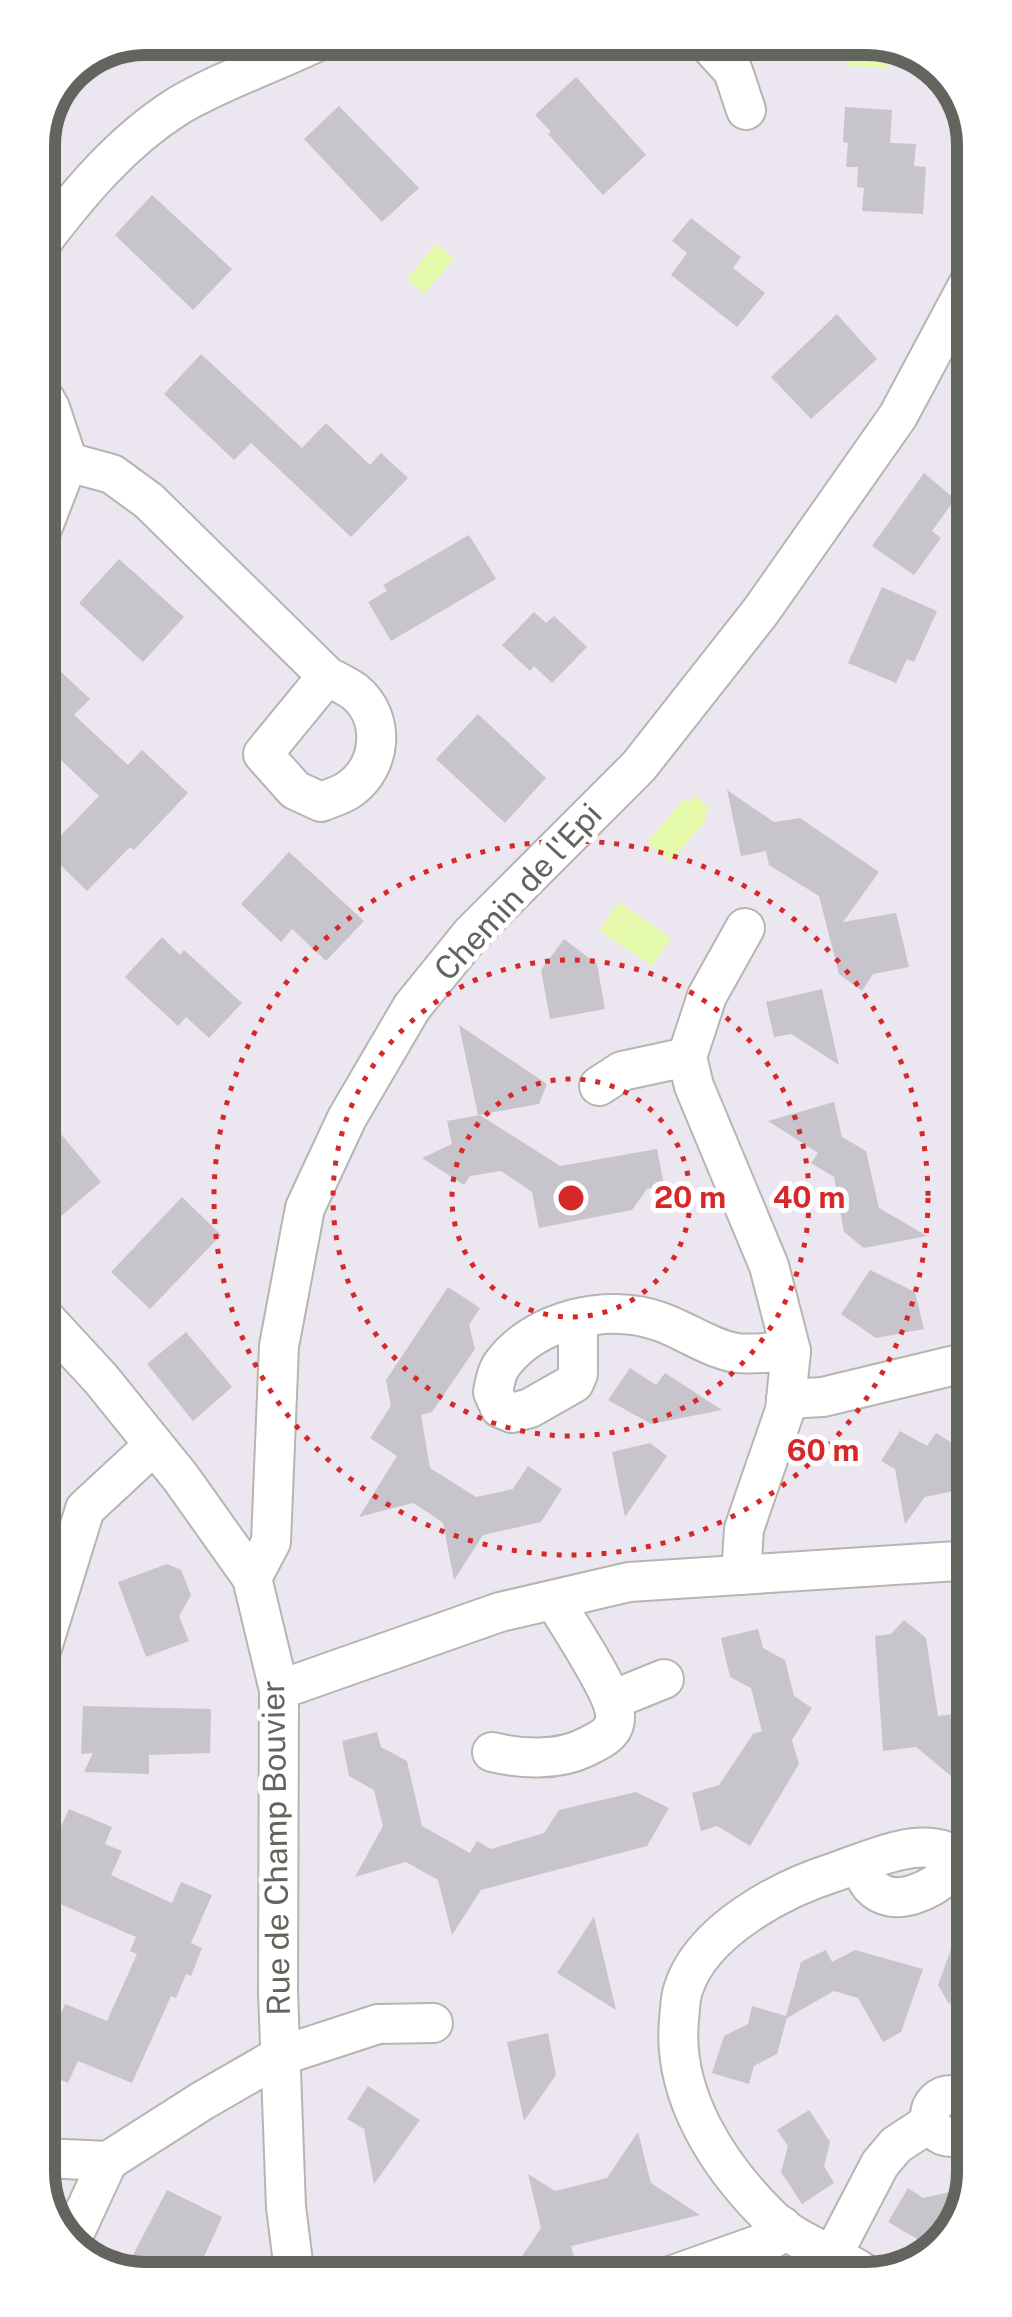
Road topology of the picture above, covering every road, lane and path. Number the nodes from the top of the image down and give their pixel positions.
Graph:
1 (288, 55) edge
2 (719, 55) edge
3 (746, 110) dead end
4 (55, 225) edge
5 (957, 307) edge
6 (55, 423) edge
7 (68, 462) junction
8 (55, 496) edge
9 (328, 676) dead end
10 (745, 928) dead end
11 (687, 1056) junction
12 (600, 1086) dead end
13 (578, 1320) dead end
14 (55, 1329) edge
15 (790, 1351) junction
16 (957, 1366) edge
17 (786, 1399) junction
18 (154, 1445) junction
19 (957, 1561) edge
20 (741, 1575) junction
21 (252, 1578) junction
22 (554, 1600) junction
23 (55, 1606) edge
24 (664, 1679) dead end
25 (279, 1690) junction
26 (612, 1700) junction
27 (492, 1752) dead end
28 (858, 1864) dead end
29 (433, 2023) dead end
30 (280, 2056) junction
31 (931, 2122) dead end
32 (55, 2159) edge
33 (108, 2162) junction
34 (782, 2226) junction
35 (76, 2230) edge
36 (832, 2256) junction
37 (293, 2262) edge
38 (710, 2262) edge
39 (843, 2262) edge

1 - 4 street
2 - 3 street
5 - 21 street, Chemin de l'Epi
6 - 7 street
7 - 8 street
7 - 9 street
10 - 11 street
11 - 12 street
11 - 15 street
13 - 15 street
14 - 18 street, Rue de Champ Bouvier
15 - 17 street
16 - 17 street
17 - 20 street
18 - 21 street, Rue de Champ Bouvier
18 - 23 street
19 - 20 street
20 - 22 street
21 - 25 street, Rue de Champ Bouvier
22 - 25 street
22 - 26 street
24 - 26 street
25 - 30 street, Rue de Champ Bouvier
26 - 27 street
28 - 34 street
29 - 30 street
30 - 33 street
30 - 37 street, Rue de Champ Bouvier
31 - 36 street
32 - 33 street
33 - 35 street
34 - 36 street
34 - 38 street
36 - 39 street

